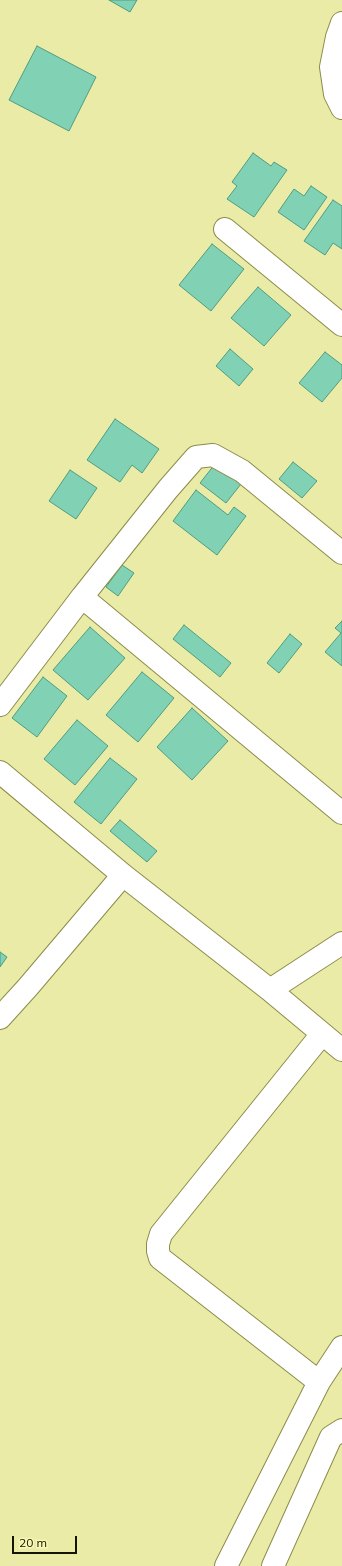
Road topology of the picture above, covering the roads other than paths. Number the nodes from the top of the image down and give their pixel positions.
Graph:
1 (342, 23) edge
2 (342, 108) edge
3 (225, 229) dead end
4 (342, 325) edge
5 (342, 553) edge
6 (82, 597) junction
7 (0, 705) edge
8 (0, 772) edge
9 (342, 813) edge
10 (122, 875) junction
11 (342, 943) edge
12 (270, 990) junction
13 (0, 1018) edge
14 (322, 1034) junction
15 (342, 1050) edge
16 (342, 1347) edge
17 (319, 1382) junction
18 (342, 1430) edge
19 (226, 1566) edge
20 (273, 1566) edge

1 - 2 street
3 - 4 street
5 - 6 street
6 - 7 street
6 - 9 street
8 - 10 street
10 - 12 street
10 - 13 street
11 - 12 street
12 - 14 street
14 - 15 street
14 - 17 street
16 - 17 street
17 - 19 street
18 - 20 street

